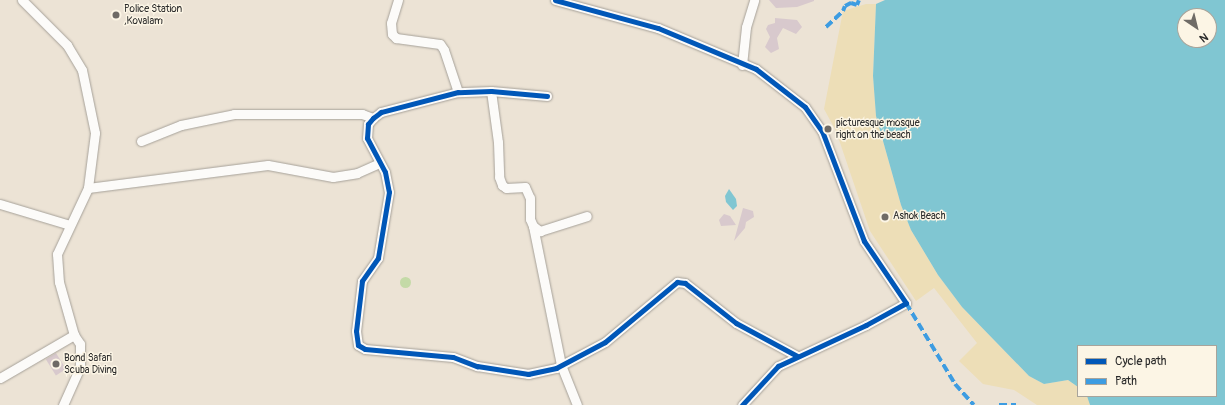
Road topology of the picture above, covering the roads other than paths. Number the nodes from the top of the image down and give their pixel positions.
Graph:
1 (22, 0) edge
2 (398, 0) edge
3 (555, 0) edge
4 (754, 0) edge
5 (742, 65) junction
6 (491, 91) junction
7 (458, 92) junction
8 (547, 96) dead end
9 (370, 121) junction
10 (141, 141) dead end
11 (379, 163) junction
12 (88, 188) junction
13 (0, 204) edge
14 (587, 216) dead end
15 (70, 225) junction
16 (533, 226) junction
17 (74, 335) junction
18 (797, 356) junction
19 (561, 365) junction
20 (0, 378) edge
21 (63, 405) edge
22 (577, 405) edge
23 (742, 405) edge

1 - 12 street
2 - 7 street
3 - 5 street
4 - 5 street
5 - 18 street
6 - 7 street
6 - 8 street
6 - 16 street
7 - 9 street
9 - 10 street
9 - 11 street
11 - 12 street
11 - 19 street
12 - 15 street
13 - 15 street
14 - 16 street
15 - 17 street
16 - 19 street
17 - 20 street
17 - 21 street
18 - 19 street
18 - 23 street
19 - 22 street

